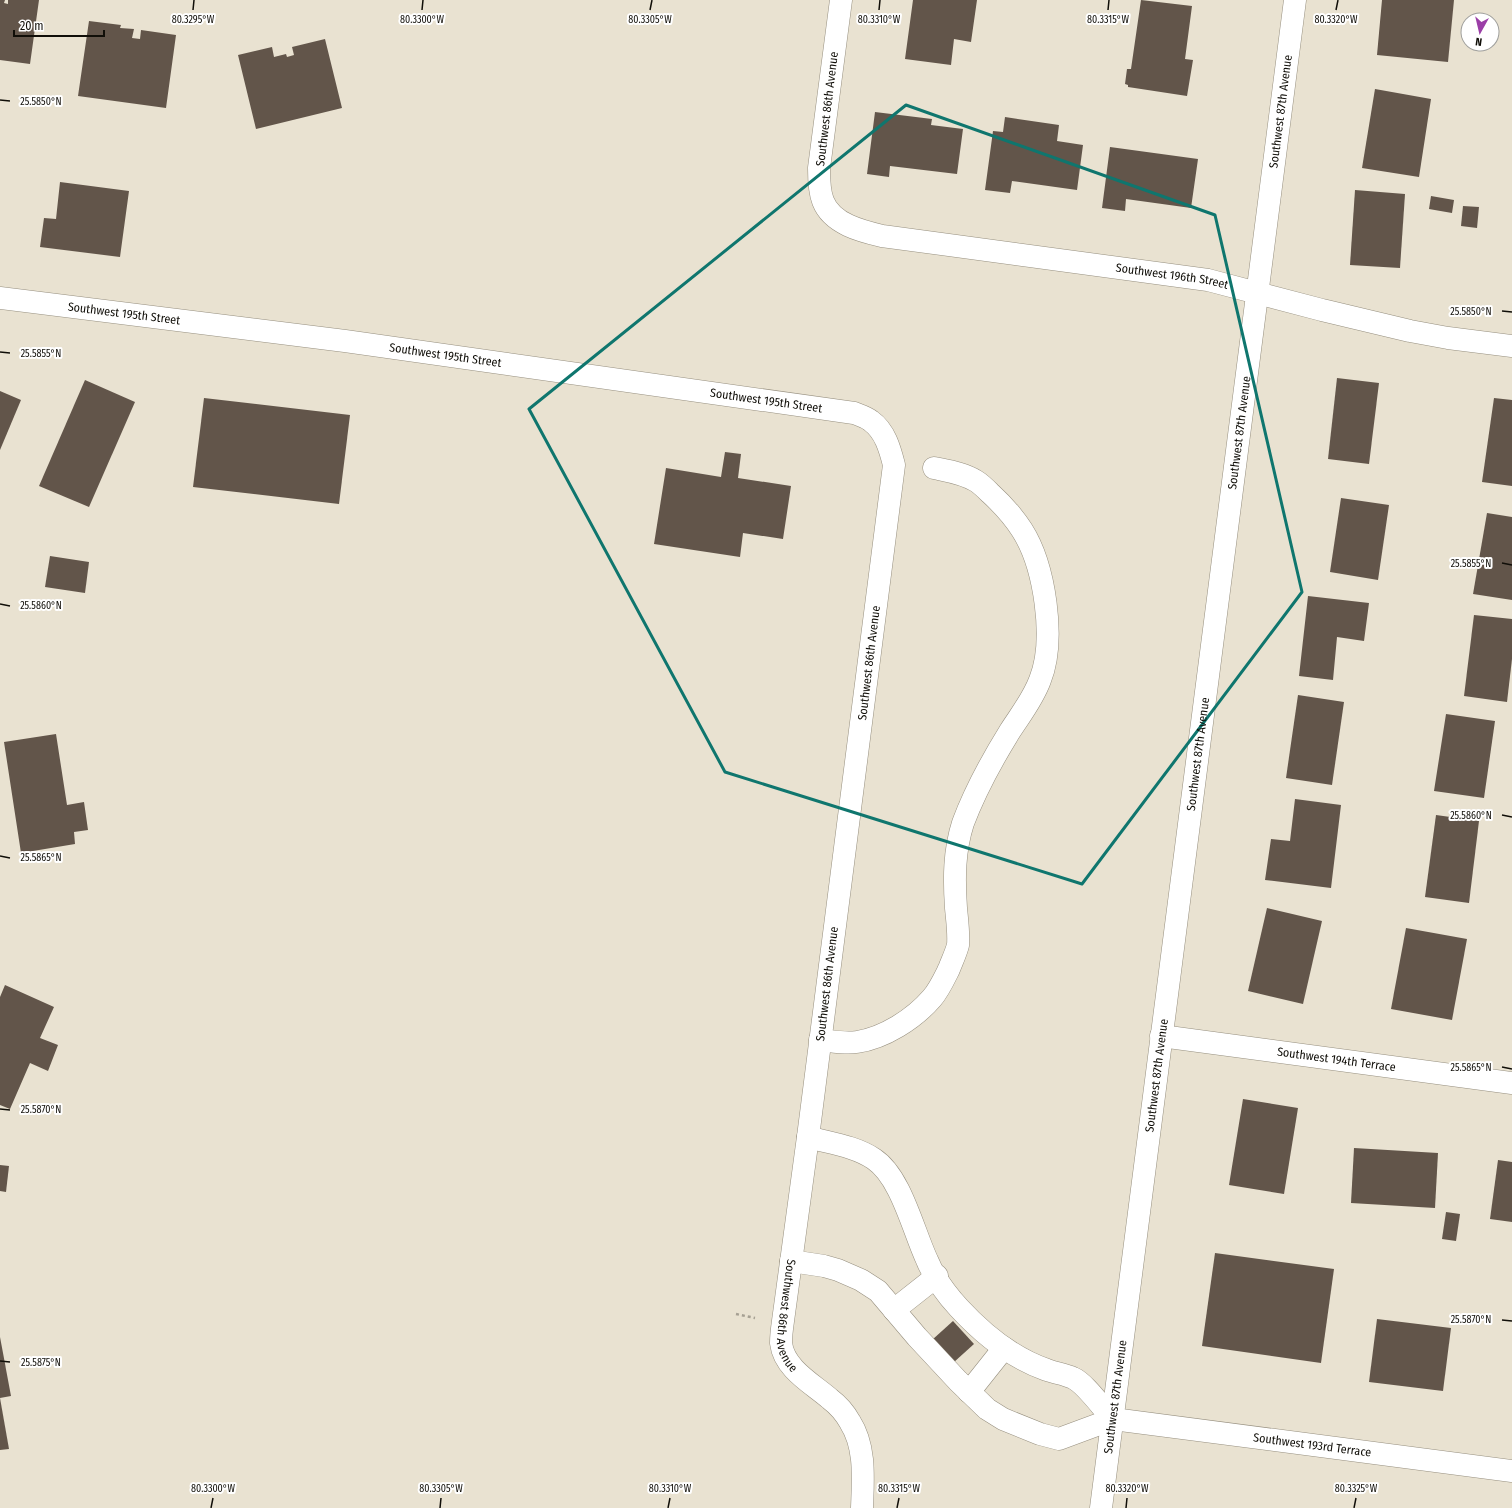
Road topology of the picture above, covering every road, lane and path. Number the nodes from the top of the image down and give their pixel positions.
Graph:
1 (841, 0) edge
2 (1295, 0) edge
3 (833, 215) joint
4 (1256, 293) junction
5 (0, 298) edge
6 (1512, 346) edge
7 (883, 433) joint
8 (934, 468) dead end
9 (1161, 1036) junction
10 (820, 1040) junction
11 (1512, 1083) edge
12 (808, 1137) junction
13 (791, 1261) junction
14 (937, 1276) junction
15 (894, 1310) junction
16 (736, 1314) dead end
17 (755, 1318) dead end
18 (1004, 1348) junction
19 (969, 1392) junction
20 (1113, 1419) junction
21 (1512, 1471) edge
22 (862, 1508) edge
23 (1101, 1508) edge

1 - 3 street, Southwest 86th Avenue
2 - 4 street, Southwest 87th Avenue
3 - 4 street, Southwest 196th Street
4 - 6 street, Southwest 196th Street
4 - 9 street, Southwest 87th Avenue
5 - 7 street, Southwest 195th Street
7 - 10 street, Southwest 86th Avenue
8 - 10 street
9 - 11 street, Southwest 194th Terrace
9 - 20 street, Southwest 87th Avenue
10 - 12 street, Southwest 86th Avenue
12 - 13 street, Southwest 86th Avenue
12 - 14 street
13 - 15 street
13 - 22 street, Southwest 86th Avenue
14 - 15 street
14 - 18 street
15 - 19 street
16 - 17 path
18 - 19 street
18 - 20 street
19 - 20 street
20 - 21 street, Southwest 193rd Terrace
20 - 23 street, Southwest 87th Avenue

